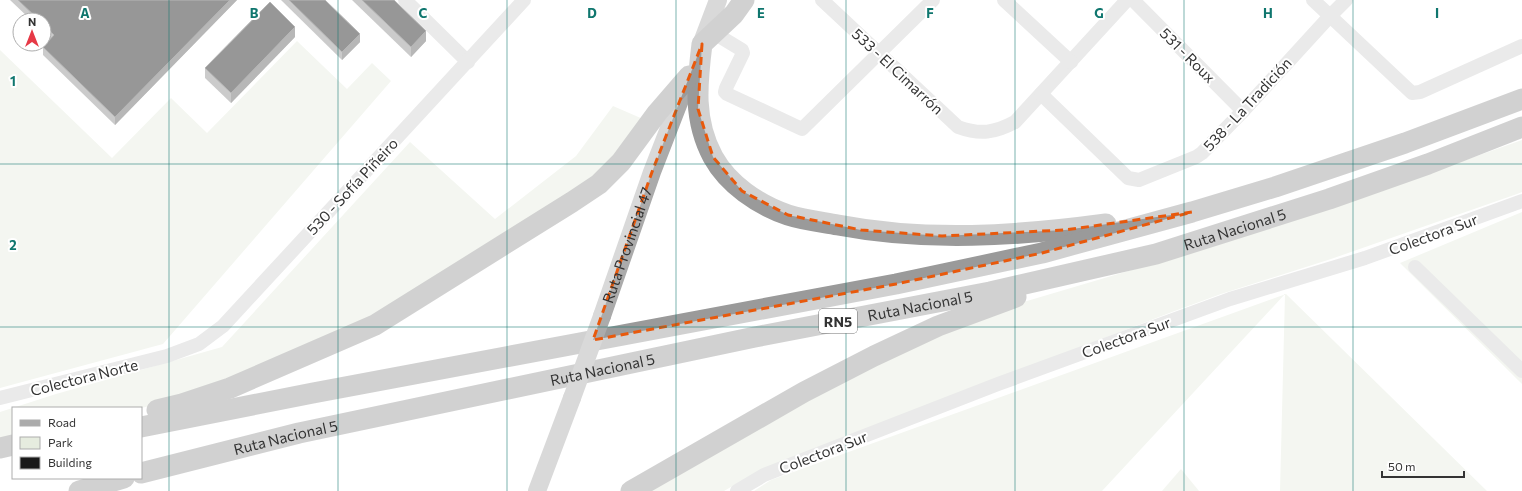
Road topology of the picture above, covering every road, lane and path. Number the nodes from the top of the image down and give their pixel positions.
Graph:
1 (405, 0) edge
2 (524, 0) edge
3 (718, 0) edge
4 (744, 0) edge
5 (822, 0) edge
6 (934, 0) edge
7 (1004, 0) edge
8 (1127, 0) edge
9 (1133, 0) edge
10 (1313, 0) edge
11 (1346, 0) edge
12 (1330, 16) junction
13 (708, 39) junction
14 (1522, 46) edge
15 (879, 54) junction
16 (468, 62) junction
17 (1071, 62) junction
18 (689, 76) junction
19 (1041, 94) junction
20 (1522, 99) edge
21 (1243, 110) junction
22 (1522, 127) edge
23 (1522, 201) edge
24 (1192, 212) junction
25 (1156, 254) junction
26 (1415, 267) dead end
27 (167, 356) joint
28 (1522, 371) edge
29 (0, 398) edge
30 (142, 414) edge
31 (142, 427) edge
32 (12, 445) edge
33 (0, 448) edge
34 (12, 454) edge
35 (0, 457) edge
36 (142, 473) edge
37 (121, 479) edge
38 (79, 491) edge
39 (537, 491) edge
40 (631, 491) edge
41 (737, 491) edge

1 - 16 street
2 - 16 street, 530 - Sofía Piñeiro
3 - 13 main road, Ruta Provincial 47
4 - 13 highway
5 - 15 street, 533 - El Cimarrón
6 - 15 street
7 - 17 street
8 - 17 street, 533 - El Cimarrón
9 - 21 street, 531 - Roux
10 - 12 street
11 - 12 street, 538 - La Tradición
12 - 14 street
12 - 21 street, 538 - La Tradición
13 - 15 street
13 - 18 main road, Ruta Provincial 47
13 - 24 highway
15 - 19 street, 533 - El Cimarrón
16 - 27 street, 530 - Sofía Piñeiro
17 - 19 street, 533 - El Cimarrón
18 - 30 highway
18 - 39 main road, Ruta Provincial 47, bridge
19 - 21 street, 538 - La Tradición
20 - 24 highway, Ruta Nacional 5 / RN5
22 - 25 highway, Ruta Nacional 5 / RN5
23 - 41 street, Colectora Sur
24 - 31 highway, Ruta Nacional 5 / RN5
25 - 36 highway, Ruta Nacional 5 / RN5
25 - 40 highway
26 - 28 street
27 - 29 street, Colectora Norte
32 - 33 highway
34 - 35 highway
37 - 38 highway

